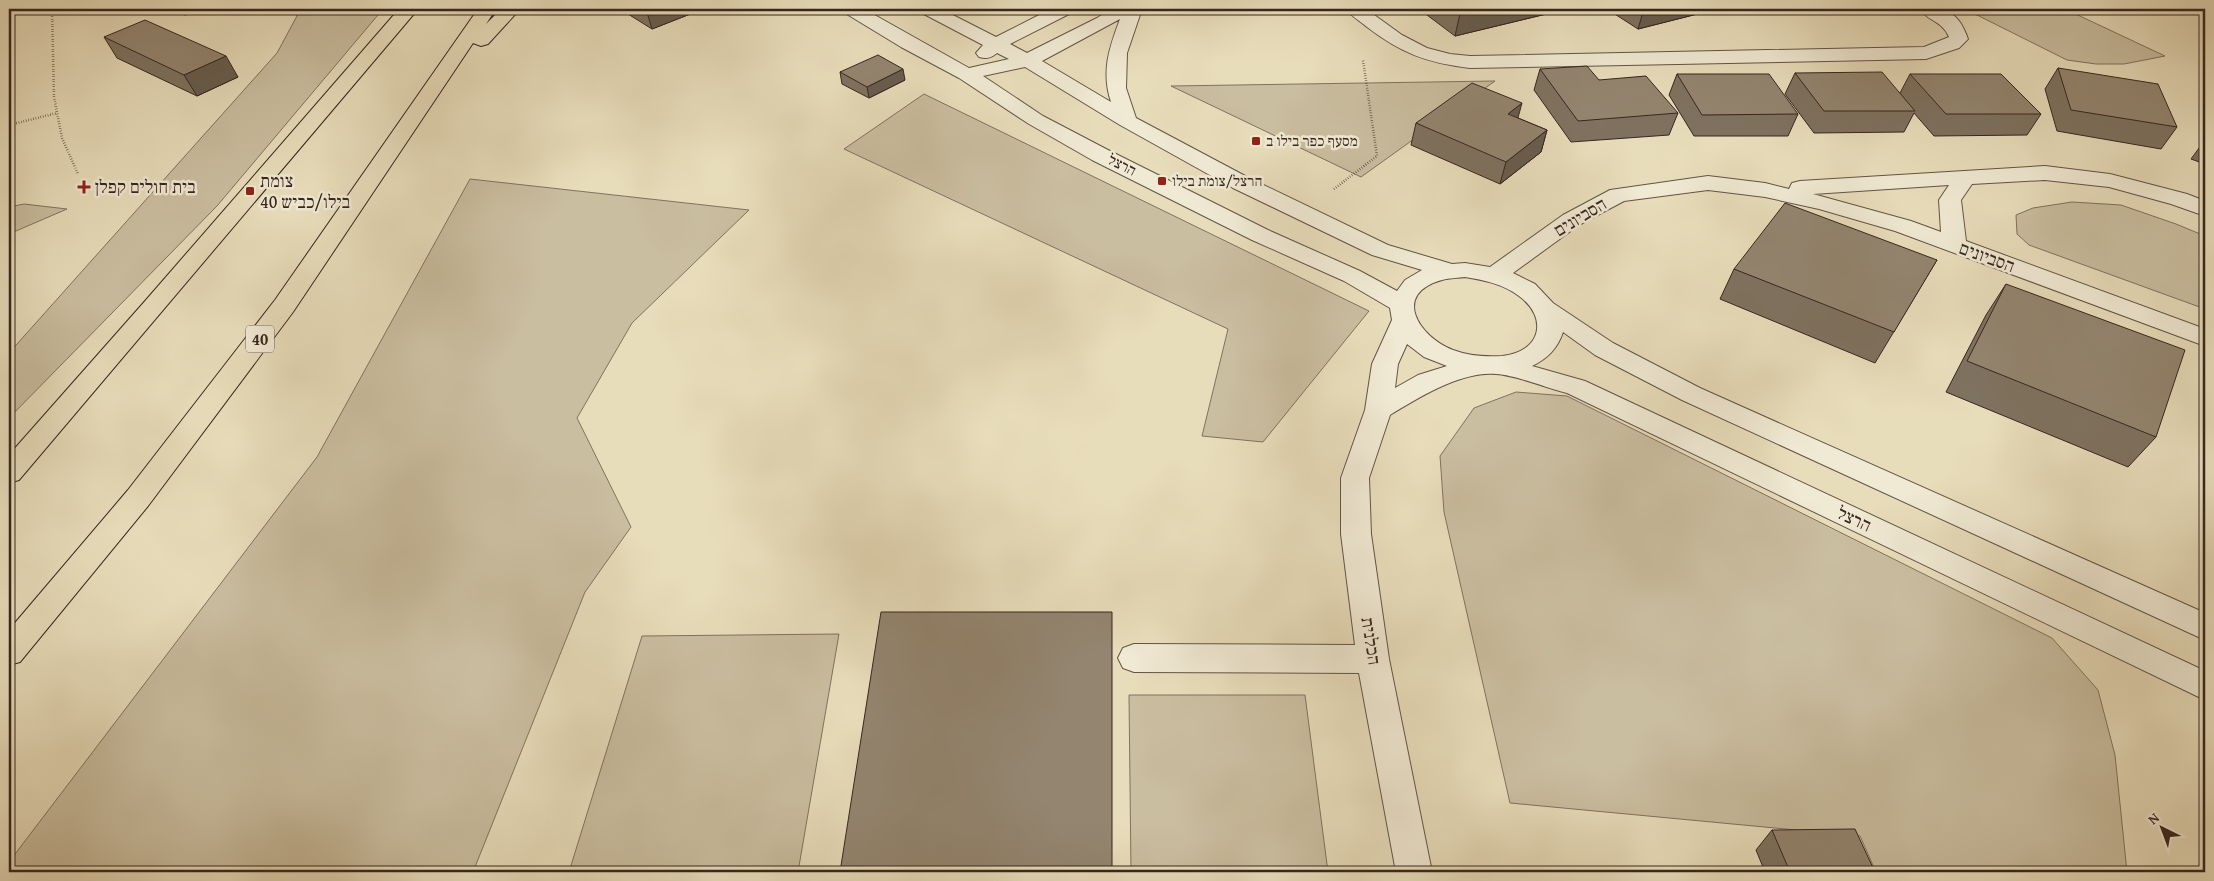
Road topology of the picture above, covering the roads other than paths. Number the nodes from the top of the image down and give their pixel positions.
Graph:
1 (409, 9) edge
2 (487, 9) edge
3 (511, 9) edge
4 (851, 9) edge
5 (928, 9) edge
6 (1051, 9) edge
7 (1065, 9) edge
8 (1123, 9) edge
9 (1133, 9) edge
10 (1355, 9) edge
11 (1929, 9) edge
12 (954, 24) junction
13 (994, 44) junction
14 (1027, 61) junction
15 (966, 74) junction
16 (428, 95) junction
17 (1127, 121) junction
18 (1965, 178) junction
19 (1765, 190) junction
20 (2205, 209) edge
21 (1955, 246) junction
22 (1451, 271) junction
23 (1495, 275) junction
24 (1546, 309) junction
25 (1403, 313) junction
26 (2205, 338) edge
27 (1491, 365) junction
28 (1378, 410) junction
29 (9, 473) edge
30 (2205, 626) edge
31 (9, 652) edge
32 (1134, 658) dead end
33 (1373, 659) junction
34 (2205, 686) edge
35 (1414, 872) edge

1 - 29 highway
2 - 16 highway, 40
3 - 16 highway
4 - 15 street, הרצל
5 - 12 street
6 - 12 street
7 - 13 street
8 - 14 street
9 - 17 street
10 - 11 street
12 - 13 street
13 - 14 street
13 - 15 street
14 - 15 street
14 - 17 street
15 - 25 street, הרצל
16 - 31 highway, 40
17 - 22 street
18 - 19 street, הסביונים
18 - 20 street, הסביונים
18 - 21 street
19 - 21 street, הסביונים
19 - 23 street, הסביונים
21 - 26 street, הסביונים
22 - 23 street
22 - 25 street
23 - 24 street
24 - 27 street
24 - 30 street
25 - 27 street
25 - 28 street, הכלנית
27 - 28 street
27 - 34 street, הרצל
28 - 33 street, הכלנית
32 - 33 street
33 - 35 street, הכלנית

